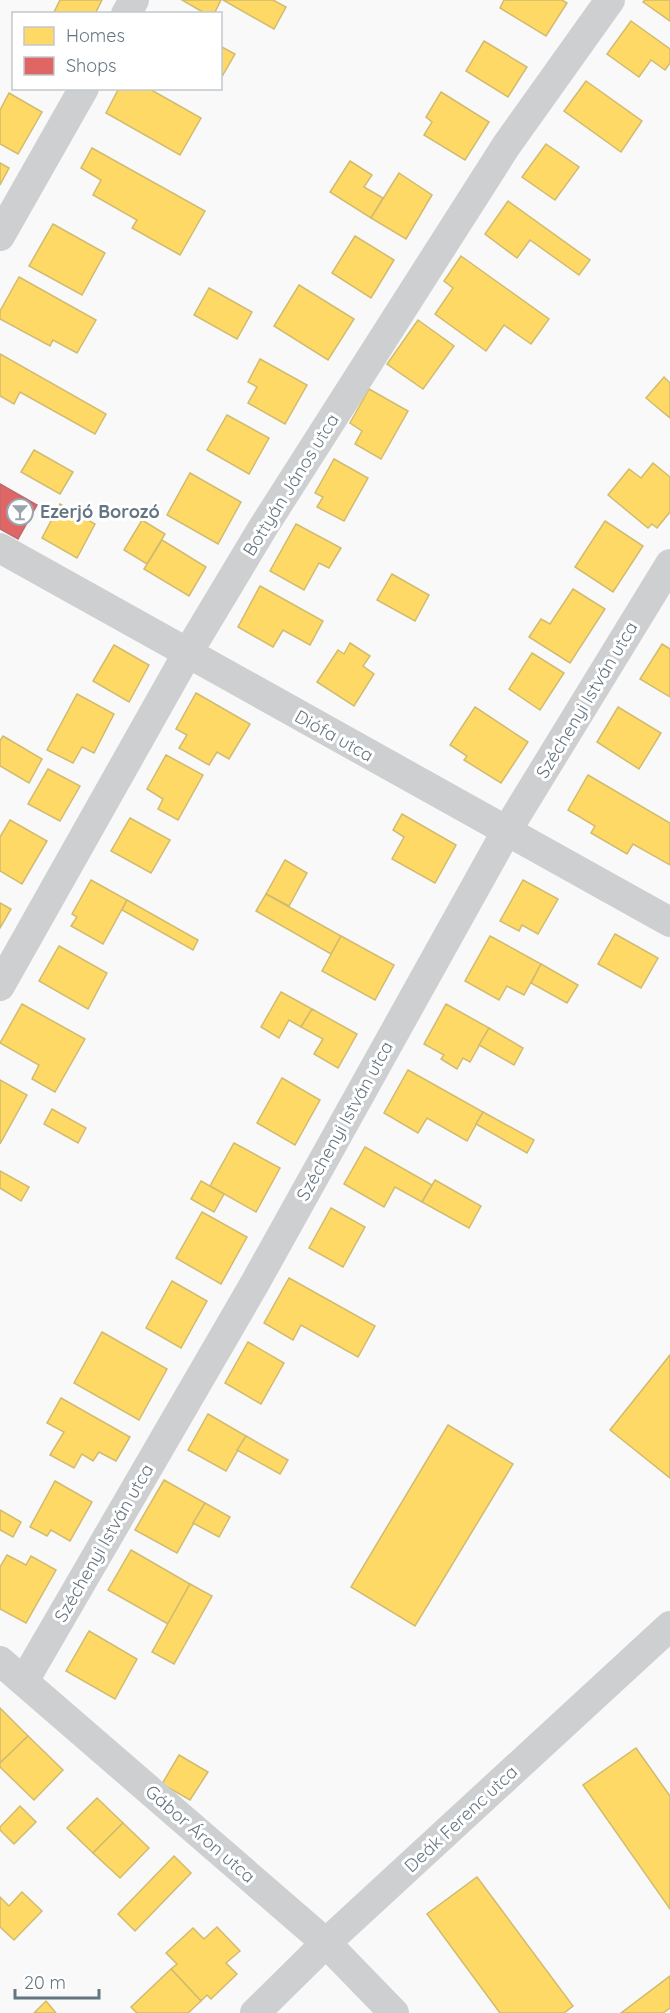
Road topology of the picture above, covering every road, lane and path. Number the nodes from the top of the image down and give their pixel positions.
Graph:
1 (610, 0) edge
2 (83, 90) edge
3 (0, 236) edge
4 (0, 548) edge
5 (670, 564) edge
6 (188, 654) junction
7 (506, 832) junction
8 (670, 922) edge
9 (0, 986) edge
10 (670, 1626) edge
11 (0, 1661) edge
12 (24, 1681) junction
13 (326, 1943) junction
14 (255, 2013) edge
15 (394, 2013) edge

1 - 6 street, Bottyán János utca
2 - 3 street
4 - 6 street, Diófa utca
5 - 7 street, Széchenyi István utca
6 - 7 street, Diófa utca
6 - 9 street, Bottyán János utca
7 - 8 street, Diófa utca
7 - 12 street, Széchenyi István utca
10 - 13 street, Deák Ferenc utca
11 - 12 street, Gábor Áron utca
12 - 13 street, Gábor Áron utca
13 - 14 street, Deák Ferenc utca
13 - 15 street, Gábor Áron utca

